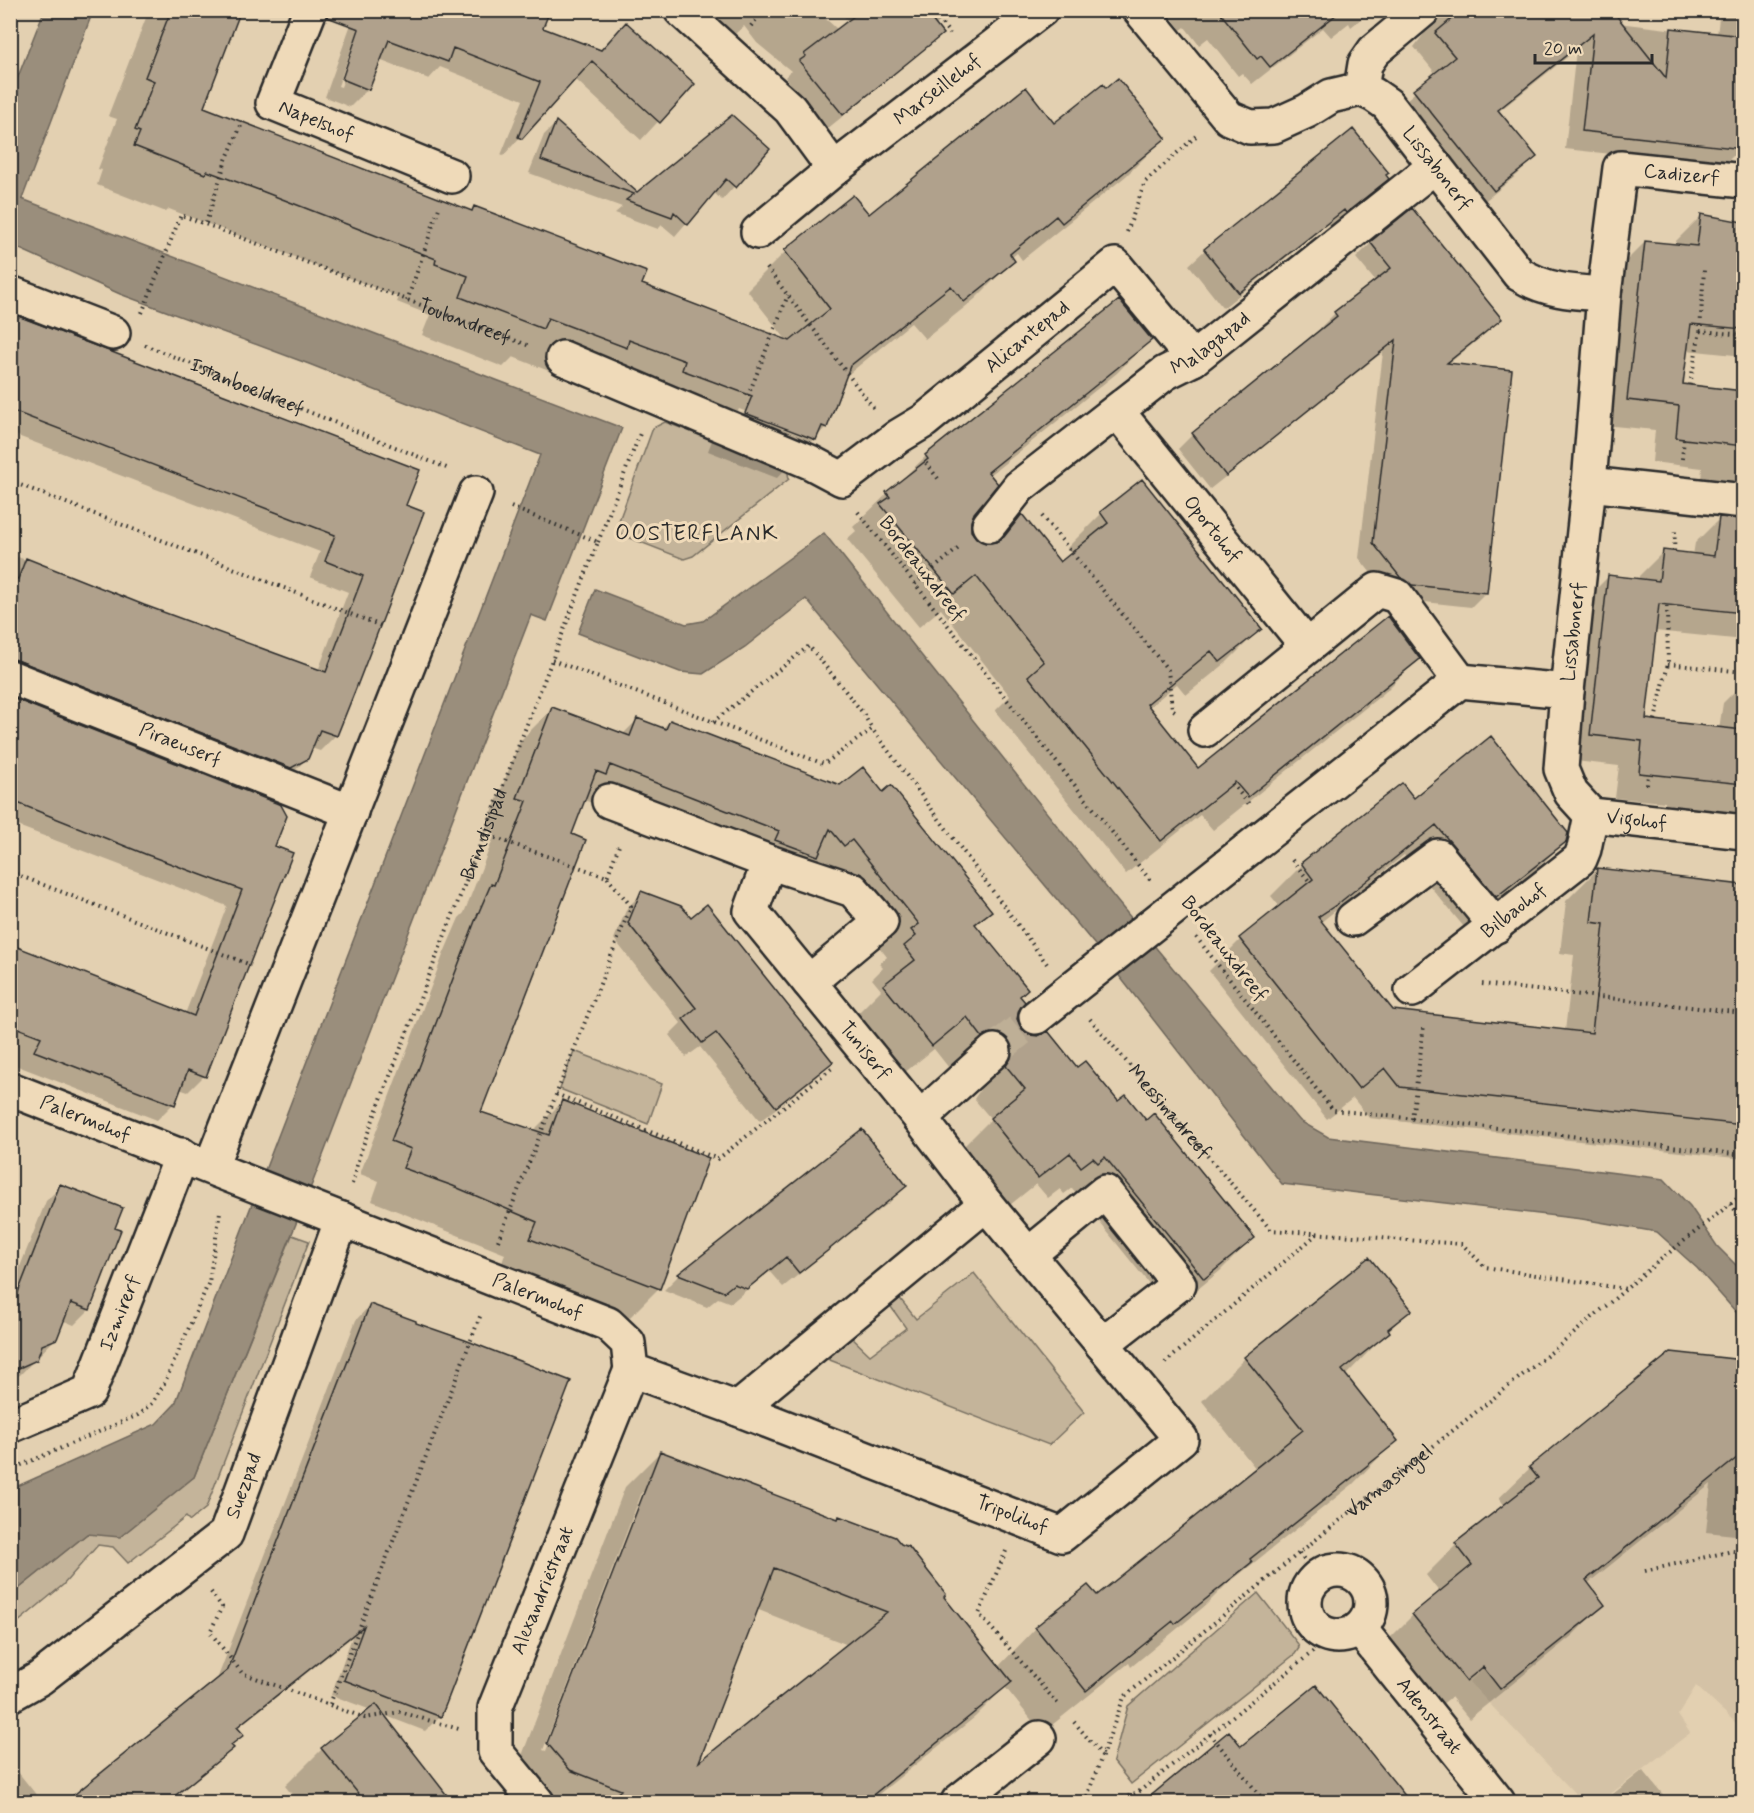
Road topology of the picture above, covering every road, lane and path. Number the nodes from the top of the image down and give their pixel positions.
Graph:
1 (310, 10) edge
2 (681, 10) edge
3 (1041, 10) edge
4 (1140, 10) edge
5 (1423, 10) edge
6 (1361, 89) junction
7 (273, 103) junction
8 (1224, 112) junction
9 (1435, 166) junction
10 (1620, 168) joint
11 (834, 169) junction
12 (452, 176) joint
13 (1743, 181) edge
14 (206, 223) junction
15 (758, 232) joint
16 (1115, 265) junction
17 (1704, 270) dead end
18 (10, 293) edge
19 (1604, 294) junction
20 (788, 295) junction
21 (407, 301) junction
22 (141, 313) dead end
23 (1700, 331) junction
24 (114, 333) joint
25 (1743, 335) edge
26 (563, 358) joint
27 (1193, 359) junction
28 (1690, 385) dead end
29 (654, 396) junction
30 (1117, 411) junction
31 (734, 430) junction
32 (898, 436) junction
33 (842, 479) junction
34 (10, 481) edge
35 (940, 481) dead end
36 (1589, 484) junction
37 (1018, 487) junction
38 (476, 493) joint
39 (1743, 501) edge
40 (509, 506) dead end
41 (989, 525) joint
42 (598, 542) junction
43 (915, 584) junction
44 (1667, 605) dead end
45 (418, 641) junction
46 (1307, 646) junction
47 (552, 660) junction
48 (1668, 664) junction
49 (1743, 672) edge
50 (10, 677) edge
51 (1460, 681) junction
52 (1567, 691) junction
53 (1654, 720) dead end
54 (713, 722) junction
55 (1192, 723) joint
56 (872, 729) junction
57 (621, 806) joint
58 (351, 812) junction
59 (1591, 815) junction
60 (1743, 832) edge
61 (484, 834) junction
62 (769, 862) junction
63 (10, 872) edge
64 (1164, 916) junction
65 (1353, 919) dead end
66 (1496, 926) junction
67 (285, 978) junction
68 (809, 982) junction
69 (1421, 984) junction
70 (1068, 992) junction
71 (1743, 1013) edge
72 (1036, 1017) tunnel mouth
73 (860, 1046) junction
74 (994, 1051) tunnel mouth
75 (10, 1089) edge
76 (556, 1094) dead end
77 (920, 1118) junction
78 (1412, 1119) junction
79 (1743, 1155) edge
80 (210, 1166) junction
81 (1743, 1193) edge
82 (986, 1204) junction
83 (1730, 1204) junction
84 (332, 1215) junction
85 (1743, 1221) edge
86 (1318, 1233) junction
87 (1028, 1255) junction
88 (1626, 1289) junction
89 (1102, 1344) junction
90 (630, 1370) junction
91 (1137, 1387) junction
92 (738, 1409) junction
93 (10, 1426) edge
94 (10, 1470) edge
95 (1020, 1519) junction
96 (1743, 1552) edge
97 (190, 1562) junction
98 (1308, 1565) junction
99 (1645, 1571) dead end
100 (1346, 1632) junction
101 (10, 1695) edge
102 (1060, 1707) dead end
103 (1068, 1715) dead end
104 (1210, 1734) junction
105 (1039, 1738) dead end
106 (495, 1739) junction
107 (1103, 1756) junction
108 (537, 1803) edge
109 (958, 1803) edge
110 (1085, 1803) edge
111 (1111, 1803) edge
112 (1265, 1803) edge
113 (1498, 1803) edge

1 - 7 street, Napelshof
2 - 11 street
3 - 11 street, Marseillehof
4 - 8 street
5 - 6 street
6 - 8 street
6 - 9 street, Lissabonerf
7 - 12 street, Napelshof
7 - 14 path
8 - 16 path
9 - 19 street, Lissabonerf
9 - 27 street, Malagapad
10 - 13 street, Cadizerf
10 - 19 street, Lissabonerf
11 - 15 street, Marseillehof
12 - 21 path
14 - 21 path, Toulondreef
14 - 22 path, Toulondreef
15 - 20 path
16 - 27 street
16 - 32 street, Alicantepad
17 - 23 path
18 - 24 street
19 - 36 street, Lissabonerf
20 - 31 path
20 - 32 path
21 - 26 path, Toulondreef
23 - 25 path
23 - 28 path
24 - 38 path, Istanboeldreef
26 - 29 street
27 - 30 street, Malagapad
29 - 31 street
29 - 42 path, Brindisipad
30 - 37 street, Malagapad
30 - 46 street, Oportohof
31 - 33 street
32 - 33 street, Alicantepad
32 - 35 path
33 - 43 path, Bordeauxdreef
34 - 45 path
36 - 39 street
36 - 52 street, Lissabonerf
37 - 41 street, Malagapad
37 - 55 path
38 - 45 street
40 - 42 path
41 - 43 path
42 - 47 path, Brindisipad
43 - 64 path, Bordeauxdreef
44 - 48 path
45 - 58 street
46 - 51 street
46 - 55 street
47 - 54 path
47 - 61 path, Brindisipad
48 - 49 path
48 - 53 path
50 - 58 street, Piraeuserf
51 - 52 street, Lissabonerf
51 - 64 street
52 - 59 street, Vigohof
54 - 56 path
54 - 56 path, Messinadreef
56 - 70 path, Messinadreef
57 - 61 path
57 - 62 street
58 - 67 street
59 - 60 street, Vigohof
59 - 66 street, Bilbaohof
61 - 84 path, Brindisipad
62 - 68 street, Tuniserf
62 - 68 street
63 - 67 path
64 - 70 street
64 - 78 path, Bordeauxdreef
65 - 66 street
66 - 69 street, Bilbaohof
67 - 80 street
68 - 73 street, Tuniserf
69 - 71 path
69 - 78 path
70 - 72 street
70 - 86 path, Messinadreef
73 - 76 path
73 - 77 street, Tuniserf
74 - 77 street
75 - 80 street, Palermohof
77 - 82 street, Tripolihof
78 - 79 path, Bordeauxdreef
80 - 84 street, Palermohof
80 - 93 street, Izmirerf
80 - 94 path
81 - 83 path, Varnasingel
82 - 87 street, Tripolihof
82 - 92 street
83 - 85 path
83 - 88 path, Varnasingel
84 - 90 street, Palermohof
84 - 97 street, Suezpad
86 - 88 path
86 - 91 path
87 - 89 street, Tripolihof
87 - 89 street
88 - 98 path, Varnasingel
89 - 91 street, Tripolihof
90 - 92 street
90 - 106 street, Alexandriëstraat
91 - 95 street, Tripolihof
92 - 95 street, Tripolihof
95 - 102 path
96 - 99 path
97 - 101 street, Suezpad
97 - 106 path
98 - 100 street, Adenstraat
98 - 100 street
98 - 107 path, Varnasingel
100 - 104 path
100 - 113 street, Adenstraat
103 - 107 path
104 - 111 path
104 - 112 path
105 - 109 street
106 - 108 street, Alexandriëstraat
107 - 110 path, Varnasingel

